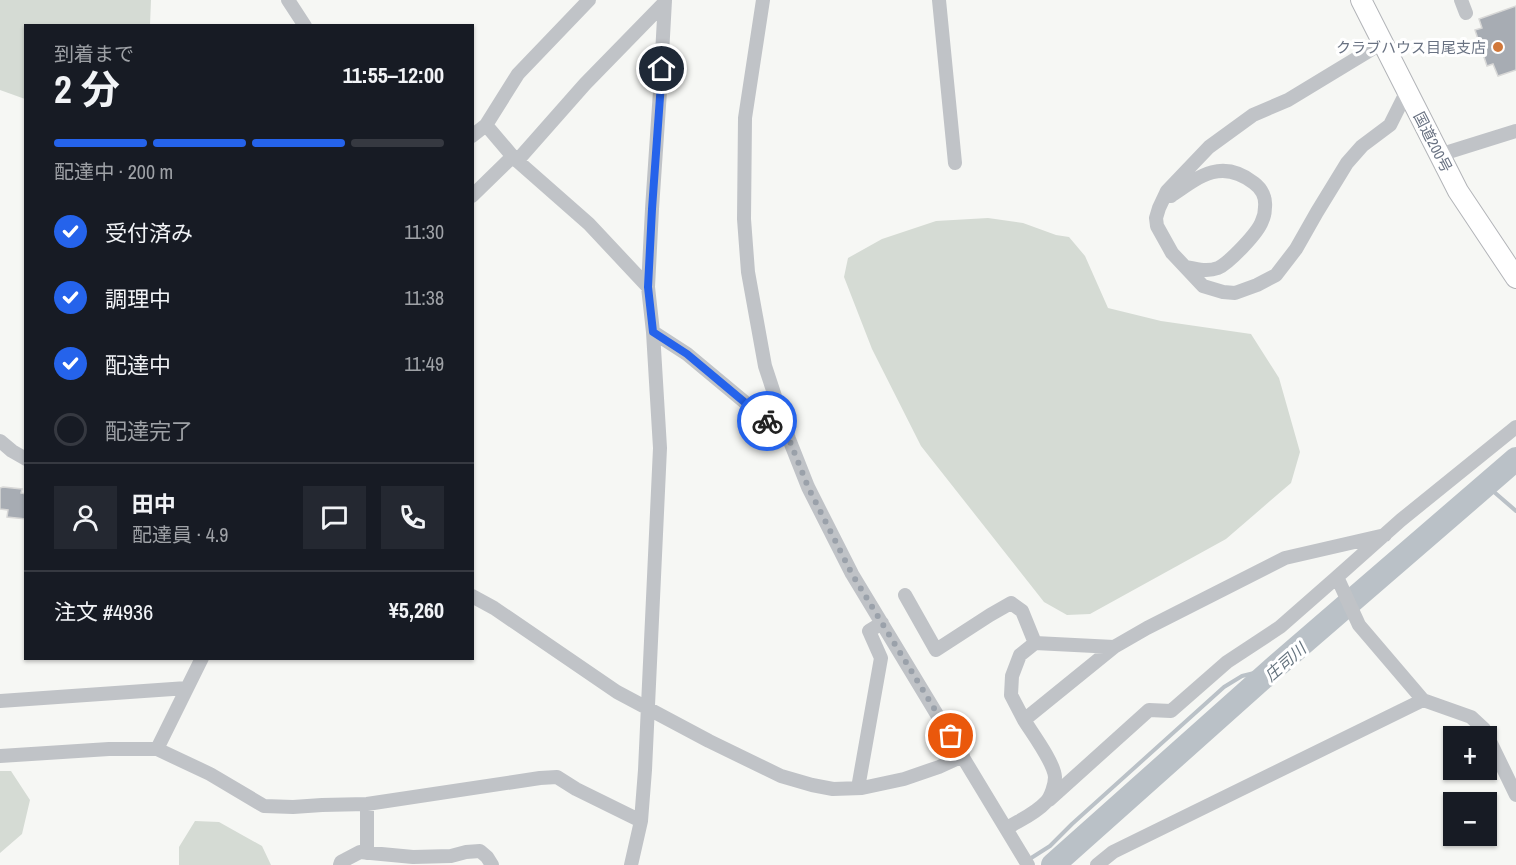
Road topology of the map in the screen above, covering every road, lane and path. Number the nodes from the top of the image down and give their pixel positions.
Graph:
1 (288, 0) edge
2 (589, 0) edge
3 (763, 0) edge
4 (939, 0) edge
5 (1361, 0) edge
6 (665, 1) edge
7 (304, 24) edge
8 (1382, 43) junction
9 (1407, 91) junction
10 (486, 125) junction
11 (1516, 131) edge
12 (474, 134) edge
13 (1439, 155) junction
14 (515, 159) junction
15 (955, 163) dead end
16 (474, 194) edge
17 (1162, 202) junction
18 (1186, 267) junction
19 (1516, 278) edge
20 (648, 287) junction
21 (653, 332) junction
22 (1516, 427) edge
23 (789, 439) junction
24 (0, 441) edge
25 (6, 450) edge
26 (24, 458) edge
27 (1385, 535) junction
28 (1339, 581) junction
29 (906, 595) dead end
30 (474, 597) edge
31 (882, 623) junction
32 (1035, 643) junction
33 (1114, 647) junction
34 (201, 660) edge
35 (187, 688) junction
36 (1423, 700) junction
37 (0, 701) edge
38 (648, 709) junction
39 (1024, 720) junction
40 (157, 749) junction
41 (0, 756) edge
42 (963, 756) junction
43 (858, 788) junction
44 (1516, 795) edge
45 (1047, 801) junction
46 (367, 804) junction
47 (641, 821) junction
48 (1007, 828) junction
49 (367, 853) junction
50 (340, 865) edge
51 (492, 865) edge
52 (631, 865) edge
53 (1028, 865) edge
54 (1097, 865) edge

1 - 7 street
2 - 10 street
3 - 23 street
4 - 15 street
5 - 8 highway, 国道200号
6 - 14 street
6 - 20 street
8 - 9 highway, 国道200号
8 - 17 street
9 - 13 highway, 国道200号
9 - 18 street
10 - 12 street
10 - 14 street
11 - 13 street
13 - 19 highway, 国道200号
14 - 16 street
14 - 20 street
17 - 18 street
17 - 18 street
20 - 21 street
21 - 23 street
21 - 38 street
22 - 27 street
23 - 31 street
24 - 25 street
25 - 26 street
27 - 28 street
27 - 33 street
28 - 36 street
28 - 45 street
29 - 32 street
30 - 38 street
31 - 42 street
31 - 43 street
32 - 33 street
32 - 39 street
33 - 39 street
34 - 35 street
35 - 37 street
35 - 40 street
36 - 44 street
36 - 54 street
38 - 43 street
38 - 47 street
39 - 45 street
40 - 41 street
40 - 46 street
42 - 43 street
42 - 48 street
45 - 48 street
46 - 47 street
46 - 49 street
47 - 52 street
48 - 53 street
49 - 50 street
49 - 51 street

